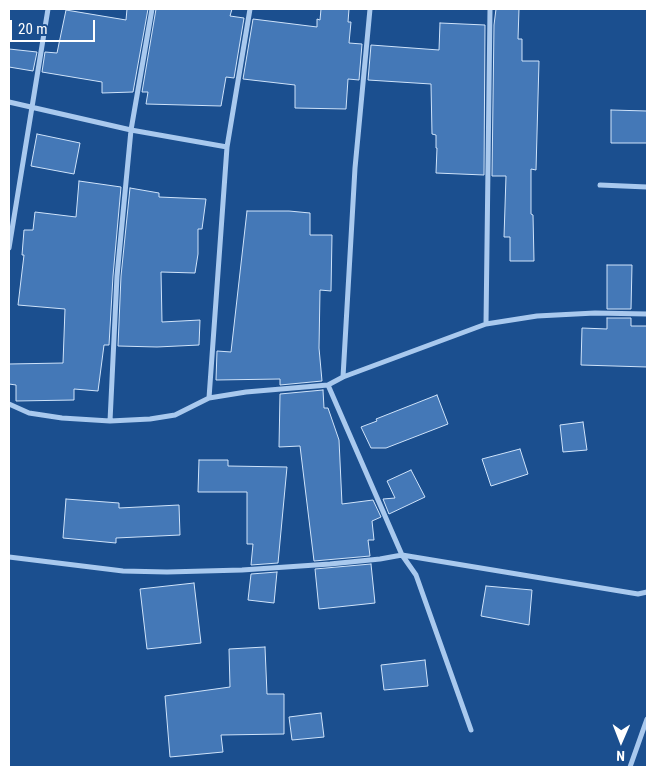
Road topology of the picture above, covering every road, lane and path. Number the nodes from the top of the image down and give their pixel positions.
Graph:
1 (48, 9) edge
2 (152, 9) edge
3 (250, 9) edge
4 (370, 9) edge
5 (490, 9) edge
6 (9, 102) edge
7 (31, 109) junction
8 (132, 130) junction
9 (227, 147) junction
10 (600, 185) dead end
11 (647, 187) edge
12 (9, 248) edge
13 (647, 314) edge
14 (486, 324) junction
15 (343, 377) junction
16 (328, 384) junction
17 (209, 398) junction
18 (9, 404) edge
19 (110, 421) junction
20 (402, 555) junction
21 (9, 557) edge
22 (647, 592) edge
23 (647, 719) edge
24 (471, 730) dead end
25 (630, 767) edge

1 - 7 street
2 - 8 street
3 - 9 street
4 - 15 street
5 - 14 street
6 - 7 street
7 - 8 street
7 - 12 street
8 - 9 street
8 - 19 street
9 - 17 street
10 - 11 street
13 - 14 street
14 - 15 street
15 - 16 street
16 - 17 street
16 - 20 street
17 - 19 street
18 - 19 street
20 - 21 street
20 - 22 street
20 - 24 street
23 - 25 street

